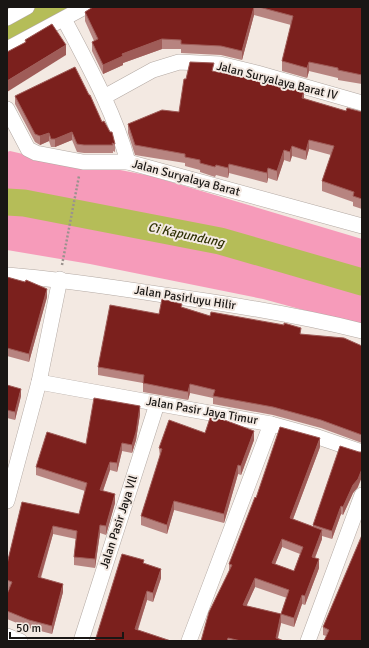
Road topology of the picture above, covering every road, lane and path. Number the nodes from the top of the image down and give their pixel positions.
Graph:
1 (27, 7) edge
2 (85, 7) edge
3 (7, 18) edge
4 (64, 19) junction
5 (7, 49) edge
6 (104, 97) junction
7 (362, 103) edge
8 (7, 109) edge
9 (128, 162) junction
10 (77, 181) dead end
11 (362, 226) edge
12 (64, 256) dead end
13 (7, 275) edge
14 (60, 279) junction
15 (362, 331) edge
16 (39, 382) junction
17 (157, 404) junction
18 (271, 424) junction
19 (362, 452) edge
20 (362, 495) edge
21 (7, 501) edge
22 (7, 636) edge
23 (20, 641) edge
24 (81, 641) edge
25 (189, 641) edge
26 (308, 641) edge

1 - 3 street
2 - 4 street
4 - 5 street
4 - 6 street
6 - 7 street, Jalan Suryalaya Barat IV
6 - 9 street
8 - 9 street, Jalan Suryalaya Barat
9 - 11 street, Jalan Suryalaya Barat
10 - 12 path
13 - 14 street, Jalan Pasirluyu Hilir
14 - 15 street, Jalan Pasirluyu Hilir
14 - 16 street
16 - 17 street, Jalan Pasir Jaya Timur
16 - 21 street
17 - 18 street, Jalan Pasir Jaya Timur
17 - 24 street, Jalan Pasir Jaya Vll
18 - 19 street, Jalan Pasir Jaya Timur
18 - 25 street
20 - 26 street
22 - 23 street

